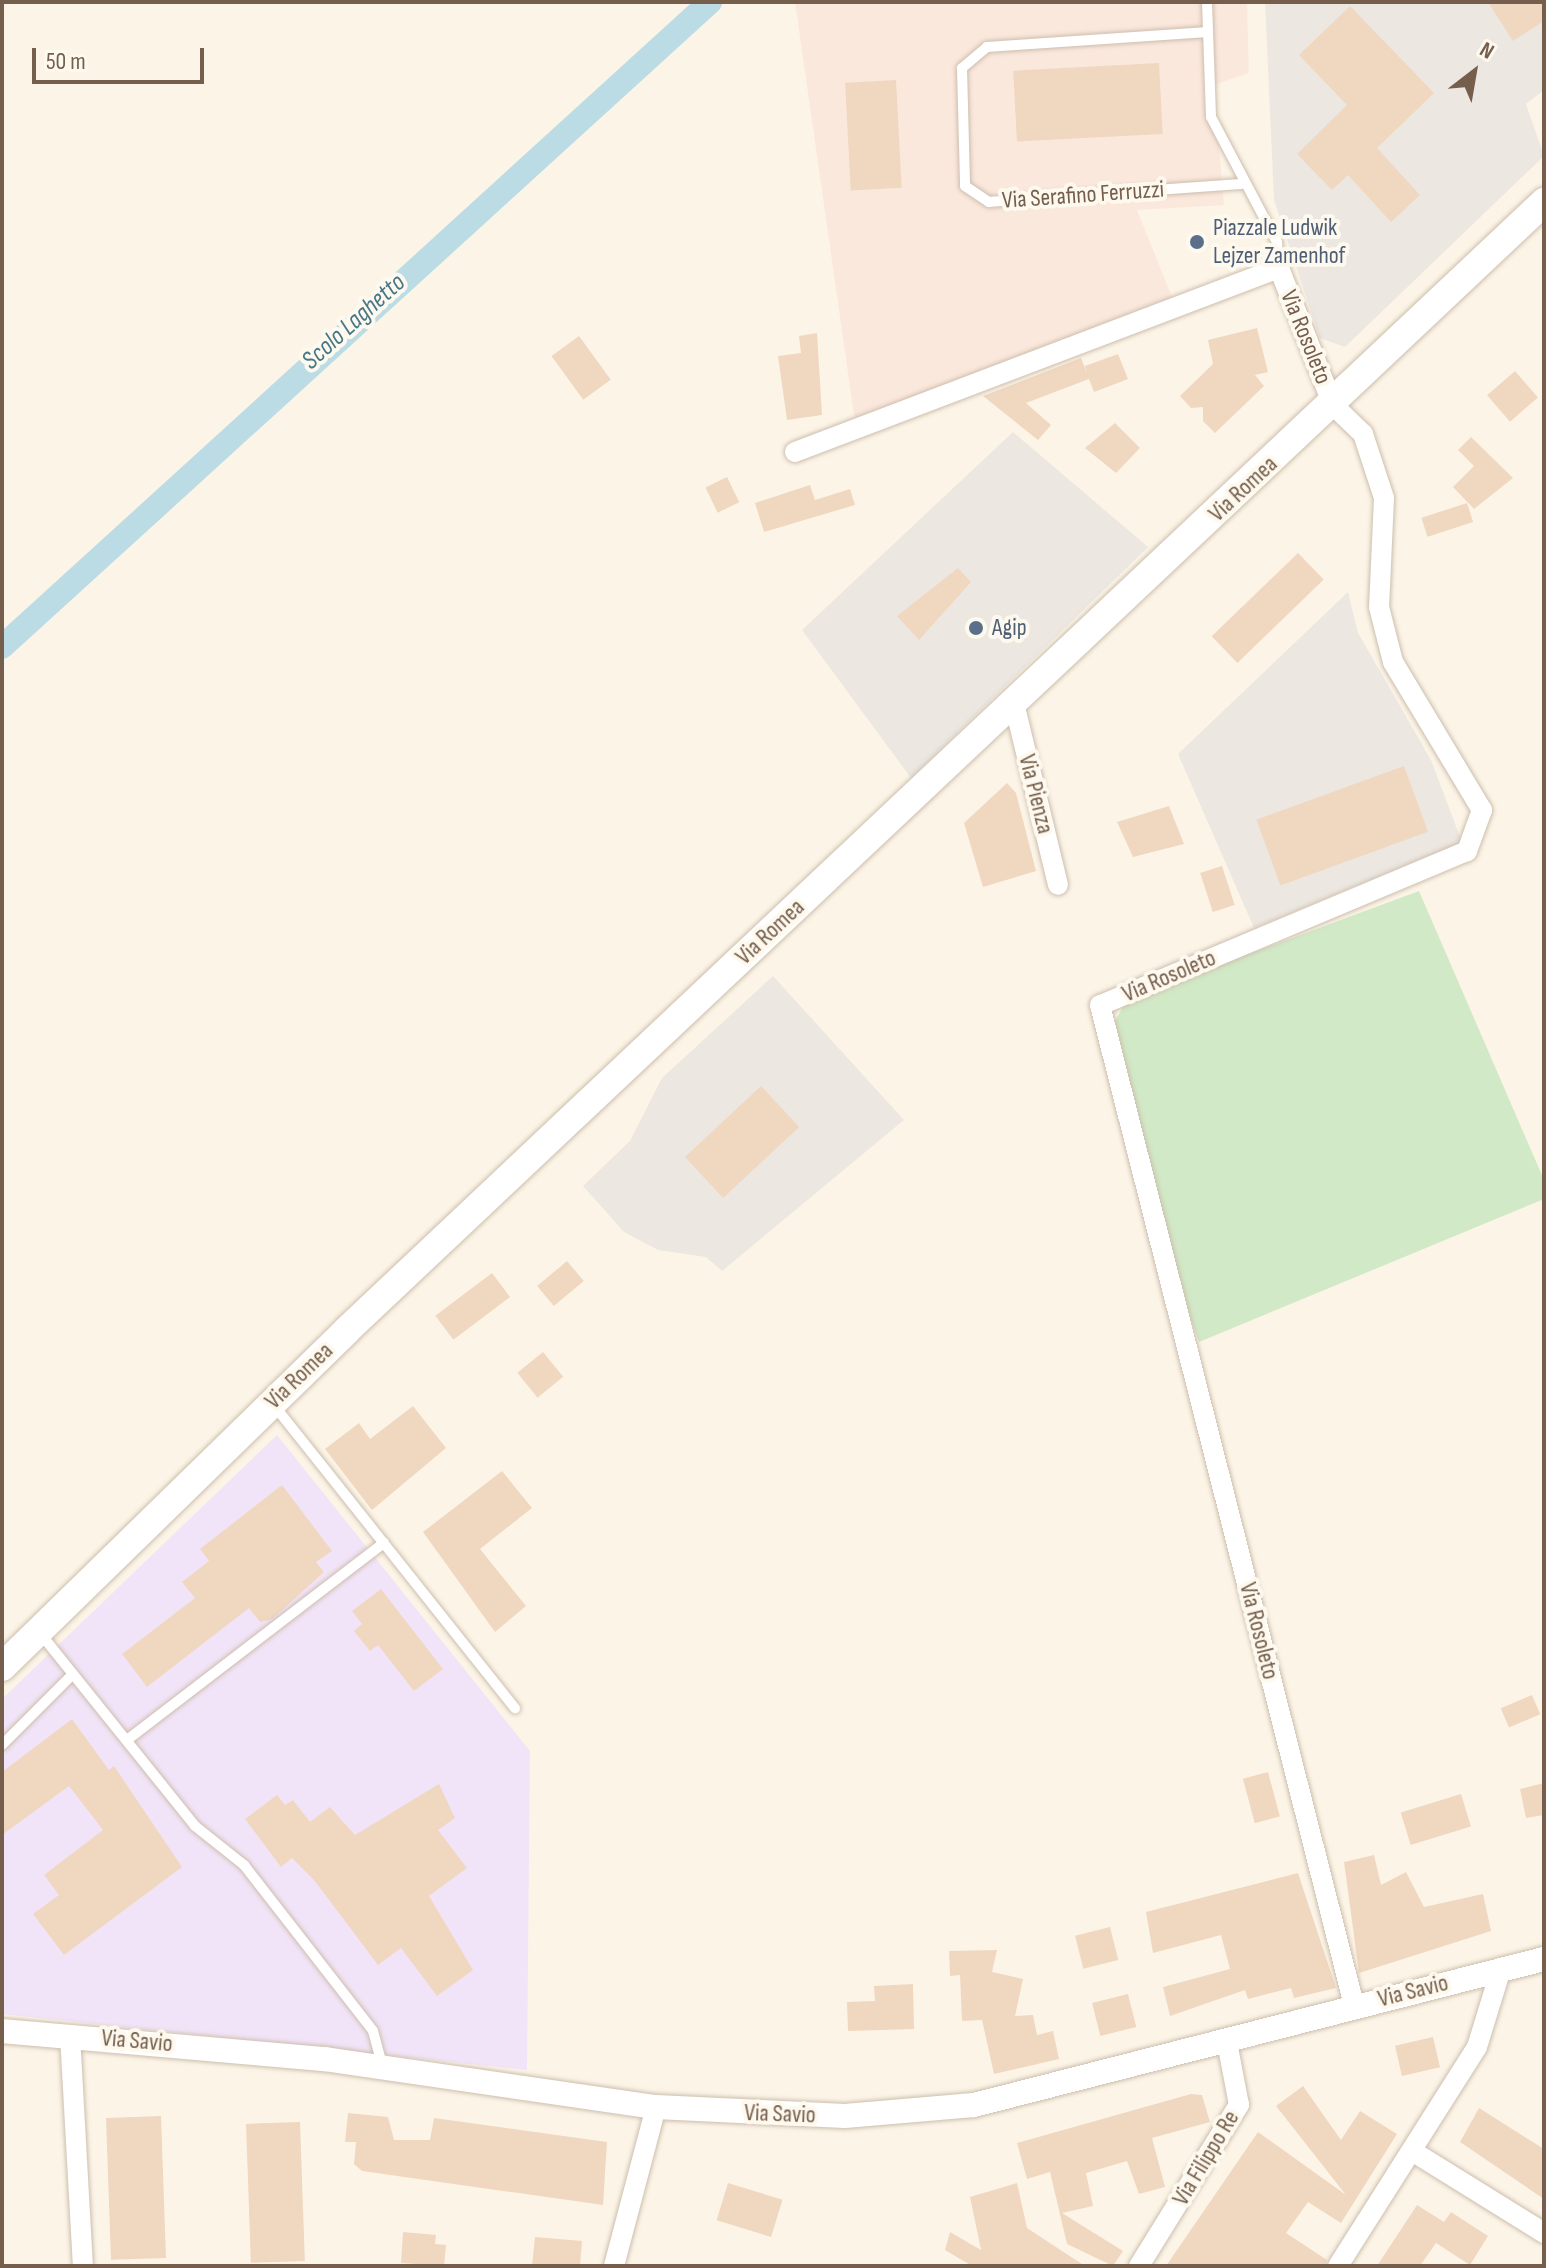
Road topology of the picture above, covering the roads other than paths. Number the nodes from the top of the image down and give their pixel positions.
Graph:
1 (1207, 2) edge
2 (1208, 32) junction
3 (1242, 184) junction
4 (1544, 202) edge
5 (1279, 268) junction
6 (1333, 405) junction
7 (795, 452) dead end
8 (1014, 703) junction
9 (1058, 885) dead end
10 (272, 1403) junction
11 (384, 1543) junction
12 (38, 1631) junction
13 (2, 1667) edge
14 (73, 1674) junction
15 (515, 1708) dead end
16 (127, 1740) junction
17 (2, 1745) edge
18 (1544, 1959) edge
19 (1501, 1969) junction
20 (1354, 2005) junction
21 (2, 2031) edge
22 (70, 2035) junction
23 (1227, 2042) junction
24 (382, 2067) junction
25 (656, 2107) junction
26 (1412, 2151) junction
27 (1544, 2233) edge
28 (83, 2266) edge
29 (614, 2266) edge
30 (1139, 2266) edge
31 (1338, 2266) edge

1 - 2 lane, Via Rosoleto
2 - 3 lane, Via Rosoleto
2 - 3 lane, Via Serafino Ferruzzi
3 - 5 lane, Via Rosoleto
4 - 6 main road, Via Romea
5 - 6 street, Via Rosoleto
5 - 7 street, Via Rosoleto
6 - 8 main road, Via Romea
6 - 20 street, Via Rosoleto
8 - 9 street, Via Pienza
8 - 10 main road, Via Romea
10 - 11 lane
10 - 12 main road, Via Romea
11 - 15 lane
11 - 16 lane
12 - 13 main road, Via Romea
12 - 14 lane
14 - 16 lane
14 - 17 lane
16 - 24 lane
18 - 19 street, Via Savio
19 - 20 street, Via Savio
19 - 26 street
20 - 23 street, Via Savio
21 - 22 street, Via Savio
22 - 24 street, Via Savio
22 - 28 street
23 - 25 street, Via Savio
23 - 30 street, Via Filippo Re
24 - 25 street, Via Savio
25 - 29 street
26 - 27 street
26 - 31 street

